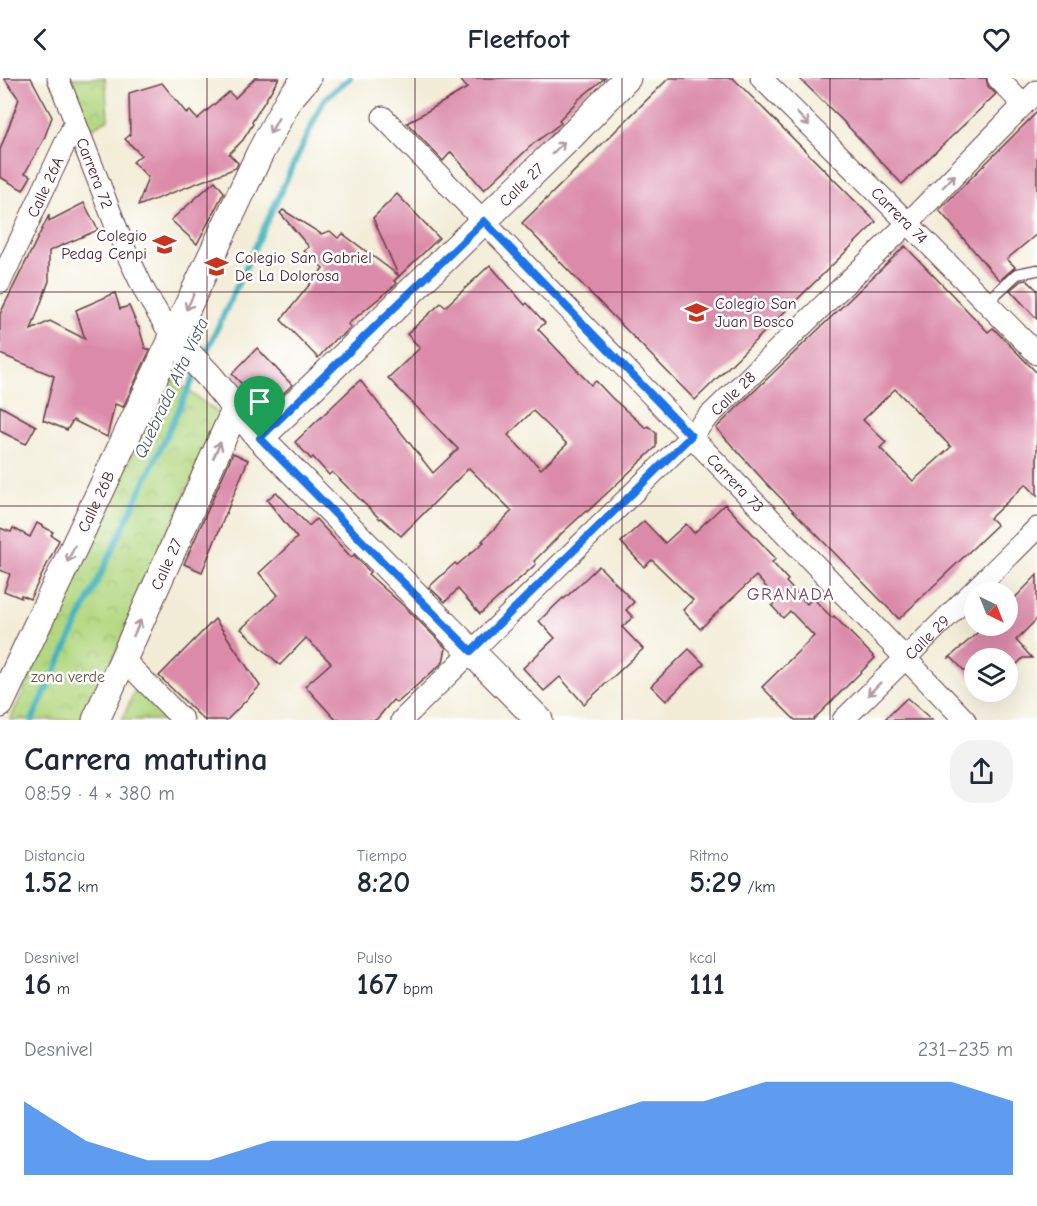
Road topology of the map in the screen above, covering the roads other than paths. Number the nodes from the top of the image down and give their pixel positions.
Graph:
1 (58, 78) edge
2 (307, 78) edge
3 (627, 78) edge
4 (761, 78) edge
5 (998, 78) edge
6 (1030, 98) edge
7 (383, 117) dead end
8 (75, 122) junction
9 (484, 221) junction
10 (908, 223) junction
11 (1037, 270) edge
12 (0, 283) edge
13 (986, 303) junction
14 (178, 344) junction
15 (1037, 354) edge
16 (236, 408) junction
17 (691, 436) junction
18 (260, 438) junction
19 (1037, 528) edge
20 (471, 651) junction
21 (905, 658) junction
22 (123, 659) junction
23 (0, 704) edge
24 (530, 714) edge
25 (96, 720) edge
26 (183, 720) edge
27 (402, 720) edge
28 (843, 720) edge
29 (965, 720) edge

1 - 8 street, Carrera 72
2 -> 14 street, Calle 26B
9 -> 3 street, Calle 27
4 -> 10 street, Carrera 74
5 - 6 street
10 -> 6 street, Calle 28
7 - 9 street, Carrera 73
8 - 12 street, Calle 26A
8 - 14 street, Carrera 72
9 - 17 street, Carrera 73
9 - 18 street, Calle 27
10 - 13 street, Carrera 74
10 - 17 street, Calle 28
11 - 13 lane
13 - 15 street, Carrera 74
14 - 16 street, Carrera 72
14 -> 23 street, Calle 26B
16 - 18 street, Carrera 72
22 -> 16 street, Calle 27
17 - 20 street, Calle 28
17 - 21 street, Carrera 73
18 - 20 street, Carrera 72
19 - 21 street, Calle 29
20 - 24 street, Carrera 72
20 - 27 street, Calle 28
21 -> 28 street, Calle 29
21 - 29 street, Carrera 73
22 - 25 street, Calle 27
22 - 26 street

